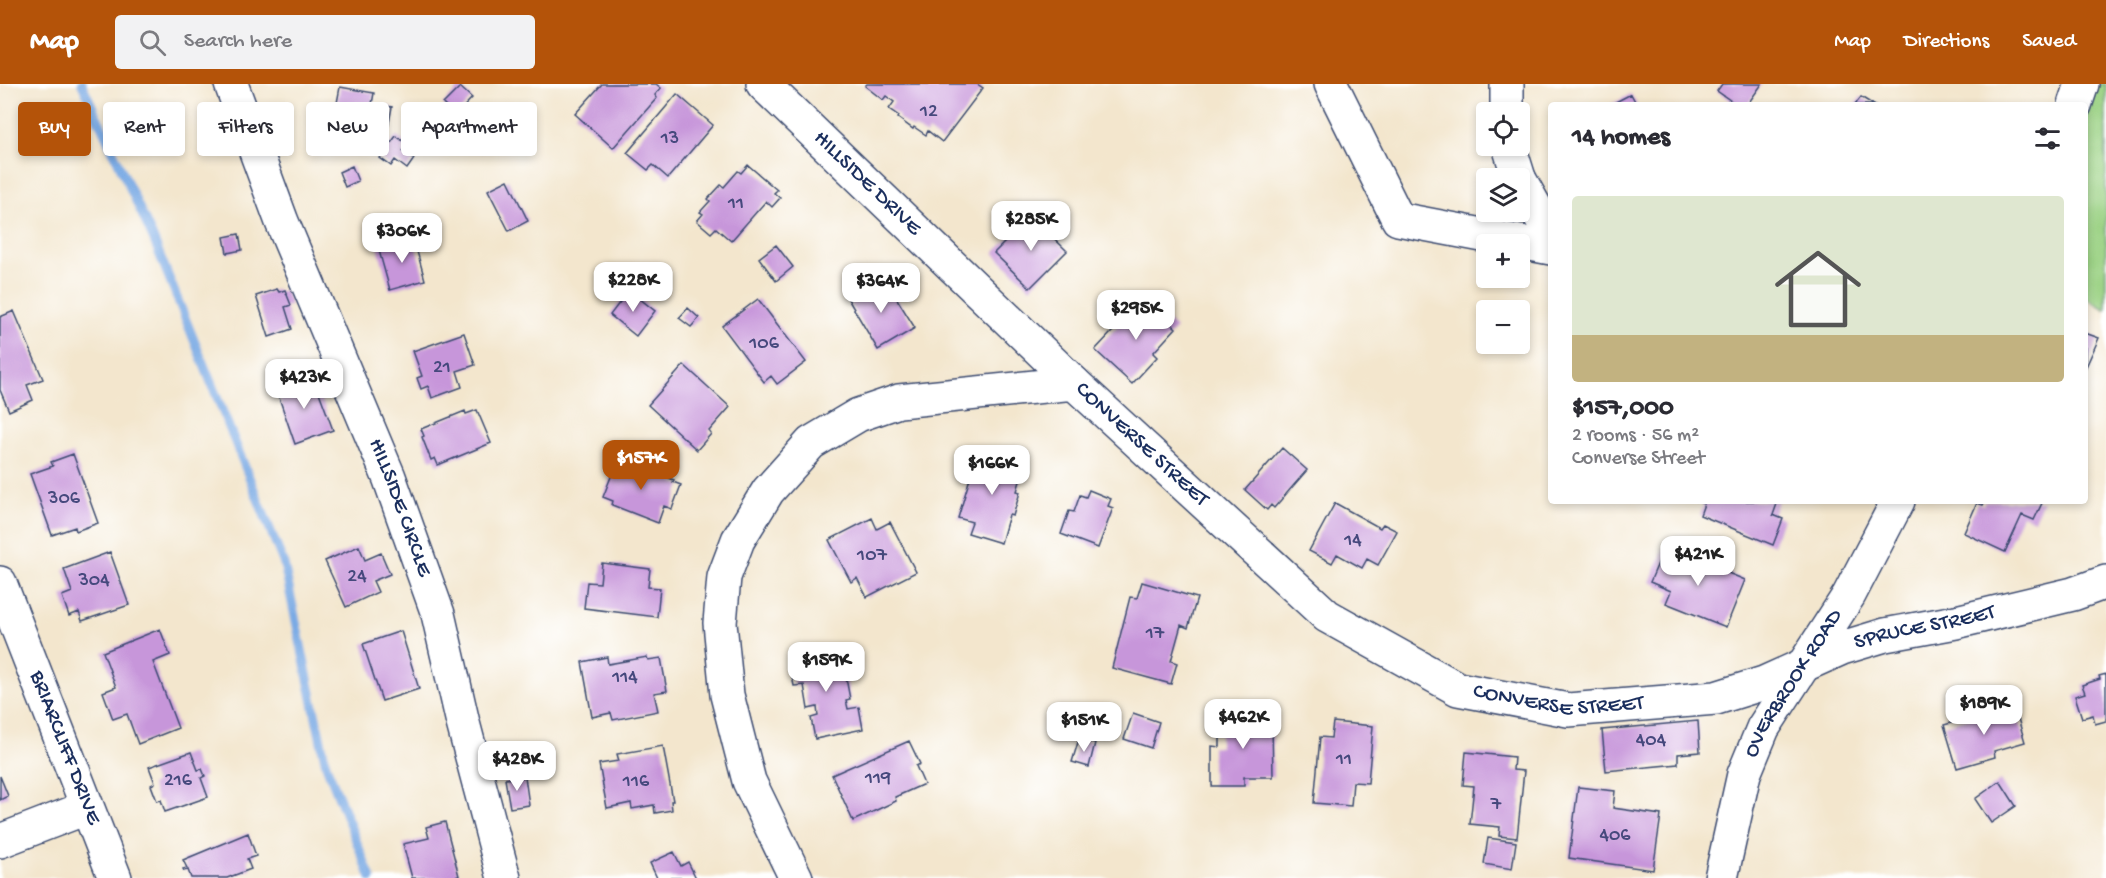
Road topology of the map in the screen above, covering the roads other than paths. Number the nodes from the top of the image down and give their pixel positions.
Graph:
1 (231, 84) edge
2 (763, 84) edge
3 (1331, 84) edge
4 (1507, 84) edge
5 (2082, 84) edge
6 (1507, 102) edge
7 (2076, 102) edge
8 (1530, 198) edge
9 (1548, 230) edge
10 (1548, 247) edge
11 (1074, 383) junction
12 (1896, 504) edge
13 (2106, 582) edge
14 (0, 584) edge
15 (1803, 665) junction
16 (1748, 688) joint
17 (86, 808) junction
18 (0, 841) edge
19 (115, 878) edge
20 (504, 878) edge
21 (796, 878) edge
22 (1721, 878) edge

1 - 20 street, HILLSIDE CIRCLE
2 - 11 street, HILLSIDE DRIVE
3 - 10 street
4 - 6 street
5 - 7 street
8 - 9 street
11 - 16 street, CONVERSE STREET
11 - 21 street, CONVERSE STREET
12 - 15 street, OVERBROOK ROAD
13 - 15 street, SPRUCE STREET
14 - 17 street, BRIARCLIFF DRIVE
15 - 16 street, SPRUCE STREET
15 - 22 street, OVERBROOK ROAD
17 - 18 street
17 - 19 street, BRIARCLIFF DRIVE

